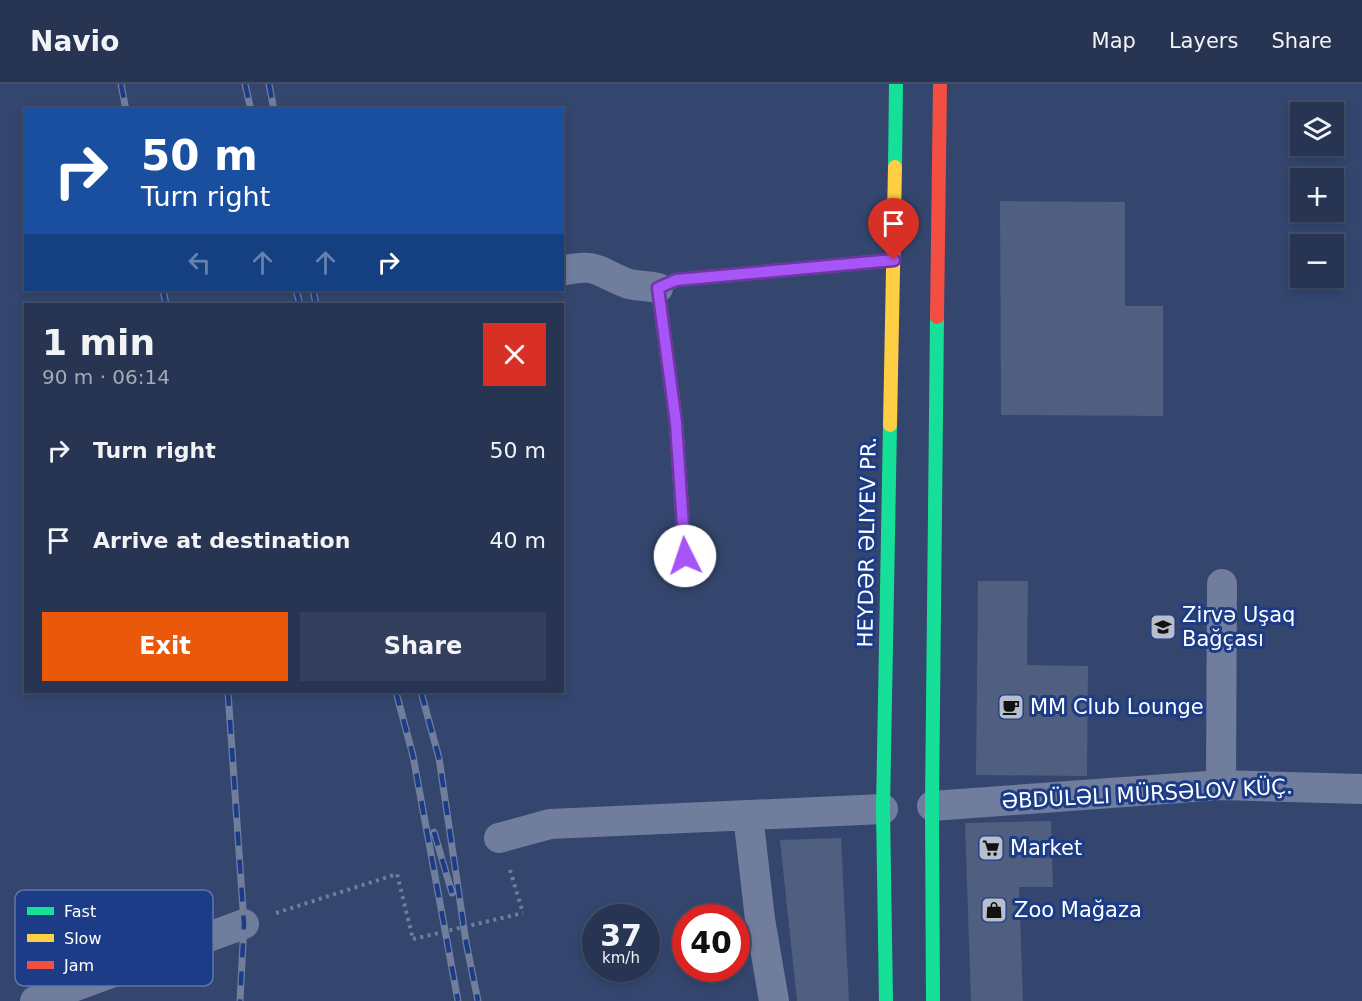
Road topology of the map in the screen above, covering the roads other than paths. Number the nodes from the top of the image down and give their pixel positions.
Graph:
1 (896, 84) edge
2 (940, 84) edge
3 (894, 260) junction
4 (564, 270) edge
5 (658, 288) junction
6 (685, 556) dead end
7 (1222, 584) dead end
8 (1221, 785) junction
9 (1362, 789) edge
10 (932, 806) junction
11 (883, 809) junction
12 (748, 815) junction
13 (499, 838) road end
14 (244, 924) road end
15 (213, 935) edge
16 (76, 986) edge
17 (35, 1001) edge
18 (774, 1001) edge
19 (886, 1001) edge
20 (933, 1001) edge

1 - 3 main road, HEYDƏR ƏLIYEV PR.
2 - 10 main road
3 - 5 main road
3 - 11 main road, HEYDƏR ƏLIYEV PR.
4 - 5 street
5 - 6 main road
7 - 8 street
8 - 9 street, ƏBDÜLƏLI MÜRSƏLOV KÜÇ.
8 - 10 street, ƏBDÜLƏLI MÜRSƏLOV KÜÇ.
10 - 20 main road
11 - 12 street
11 - 19 main road, HEYDƏR ƏLIYEV PR.
12 - 13 street
12 - 18 street
14 - 15 street
16 - 17 street

